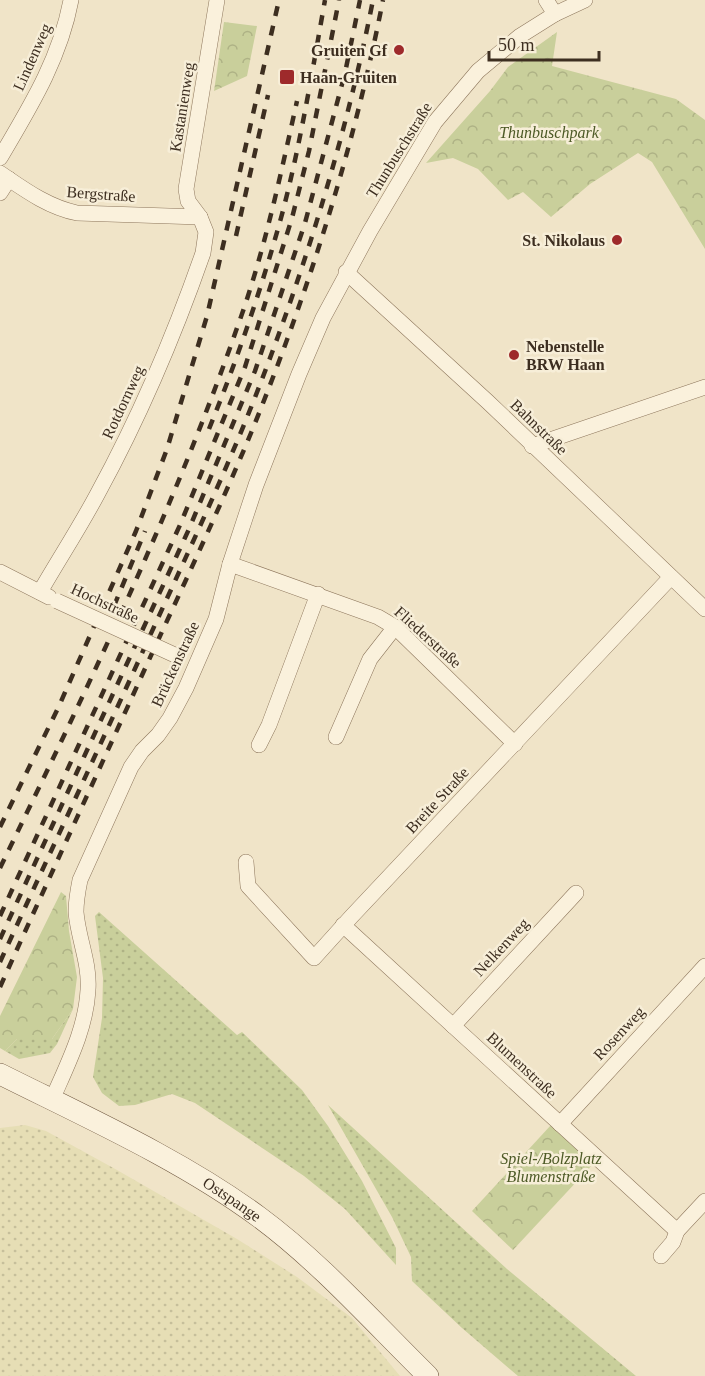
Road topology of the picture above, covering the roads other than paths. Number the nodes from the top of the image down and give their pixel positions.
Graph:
1 (71, 0) edge
2 (217, 0) edge
3 (546, 0) edge
4 (585, 0) edge
5 (555, 14) junction
6 (0, 158) edge
7 (4, 176) edge
8 (0, 194) edge
9 (200, 217) junction
10 (346, 272) junction
11 (705, 387) edge
12 (532, 446) junction
13 (230, 564) junction
14 (0, 572) edge
15 (671, 577) junction
16 (318, 594) junction
17 (50, 597) junction
18 (705, 609) edge
19 (395, 627) junction
20 (196, 665) junction
21 (336, 737) dead end
22 (515, 744) junction
23 (259, 745) dead end
24 (246, 862) dead end
25 (576, 893) dead end
26 (343, 925) junction
27 (705, 966) edge
28 (453, 1026) junction
29 (0, 1074) edge
30 (52, 1100) junction
31 (560, 1124) junction
32 (705, 1201) edge
33 (677, 1231) junction
34 (661, 1256) dead end
35 (428, 1376) edge

1 - 6 street, Lindenweg
2 - 9 street, Kastanienweg
3 - 5 street
4 - 5 street, Thunbuschstraße
5 - 10 street, Thunbuschstraße
7 - 8 street, Bergstraße
7 - 9 street, Bergstraße
9 - 17 street, Rotdornweg
10 - 12 street, Bahnstraße
10 - 13 street, Brückenstraße
11 - 12 street
12 - 15 street, Bahnstraße
13 - 16 street, Fliederstraße
13 - 20 street, Brückenstraße
14 - 17 street, Hochstraße
15 - 18 street, Bahnstraße
15 - 22 street, Breite Straße
16 - 19 street, Fliederstraße
16 - 23 street
17 - 20 street, Hochstraße, bridge
19 - 21 street
19 - 22 street, Fliederstraße
20 - 30 street, Brückenstraße
22 - 26 street, Breite Straße
24 - 26 street, Breite Straße
25 - 28 street, Nelkenweg
26 - 28 street, Blumenstraße
27 - 31 street, Rosenweg
28 - 31 street, Blumenstraße
29 - 30 main road, Ostspange
30 - 35 main road, Ostspange
31 - 33 street, Blumenstraße
32 - 33 street
33 - 34 street

